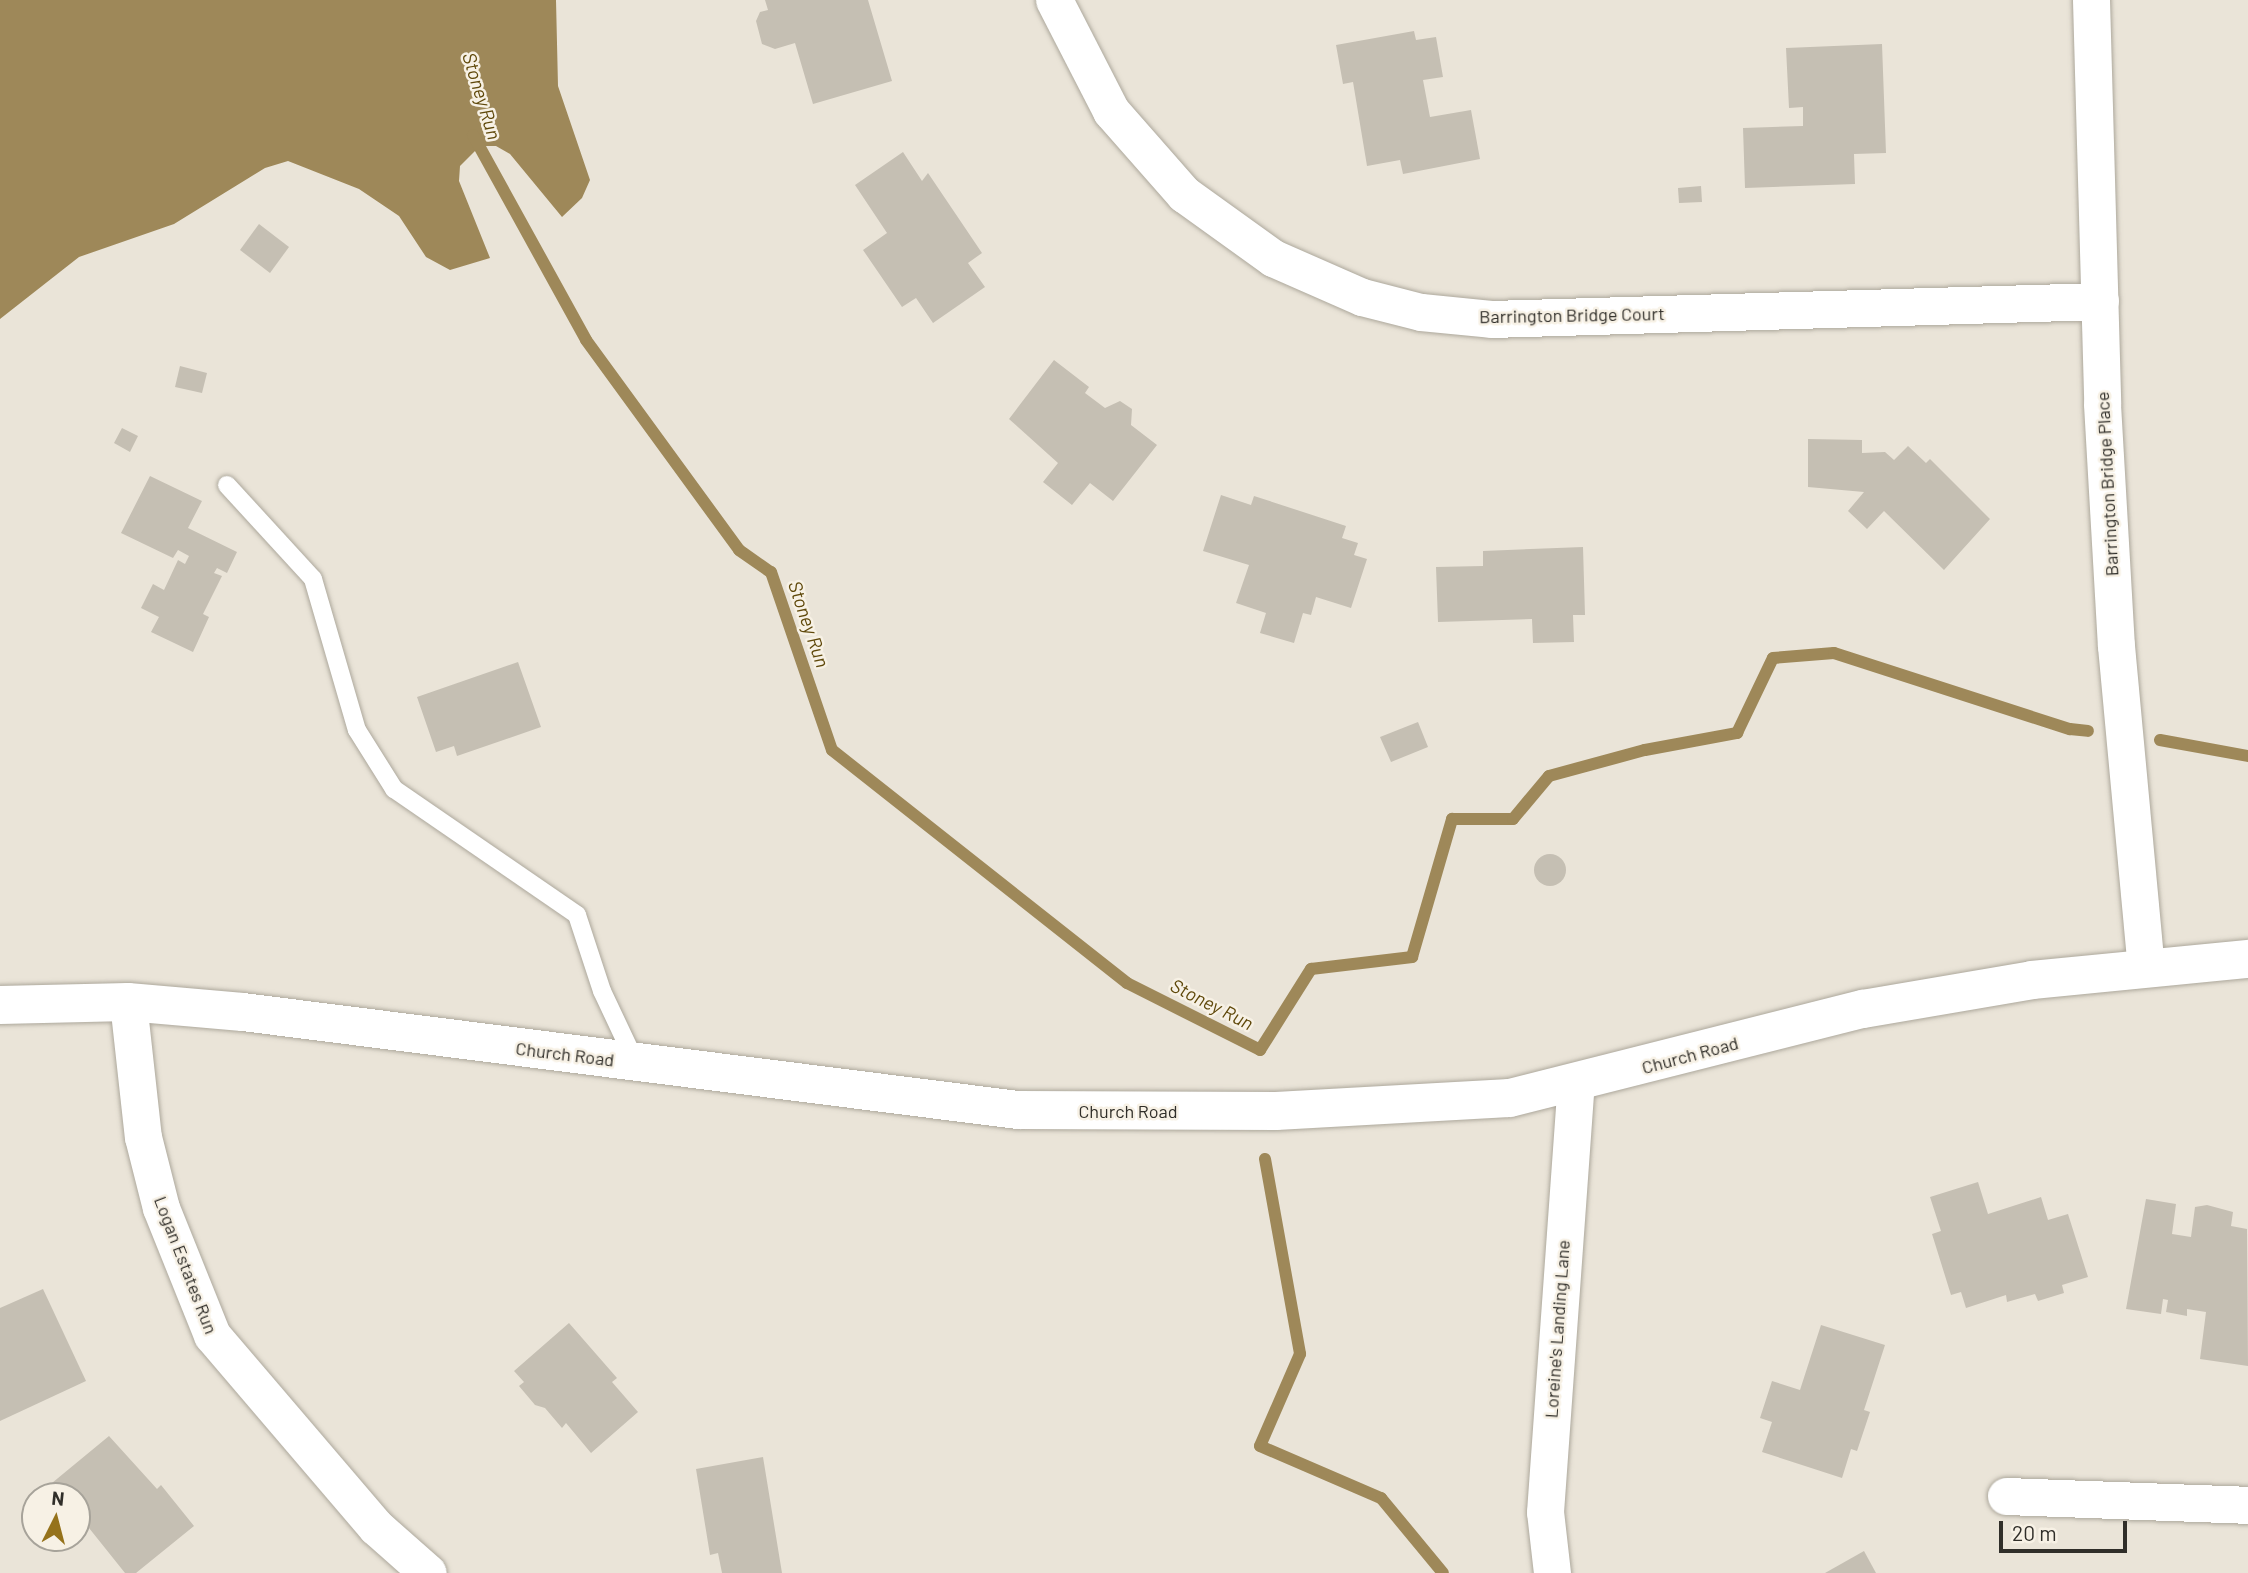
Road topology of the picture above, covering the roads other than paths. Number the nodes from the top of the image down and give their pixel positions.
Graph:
1 (1054, 0) edge
2 (2091, 0) edge
3 (2100, 301) junction
4 (227, 485) dead end
5 (2248, 959) edge
6 (2146, 967) junction
7 (128, 1002) junction
8 (0, 1005) edge
9 (636, 1064) junction
10 (1576, 1084) junction
11 (2006, 1496) dead end
12 (2248, 1505) edge
13 (428, 1573) edge
14 (1552, 1573) edge

1 - 3 street, Barrington Bridge Court
2 - 3 street, Barrington Bridge Place
3 - 6 street, Barrington Bridge Place
4 - 9 lane
5 - 6 main road, Church Road
6 - 10 main road, Church Road
7 - 8 main road, Church Road
7 - 9 main road, Church Road
7 - 13 street, Logan Estates Run
9 - 10 main road, Church Road
10 - 14 street, Loreine's Landing Lane
11 - 12 street

